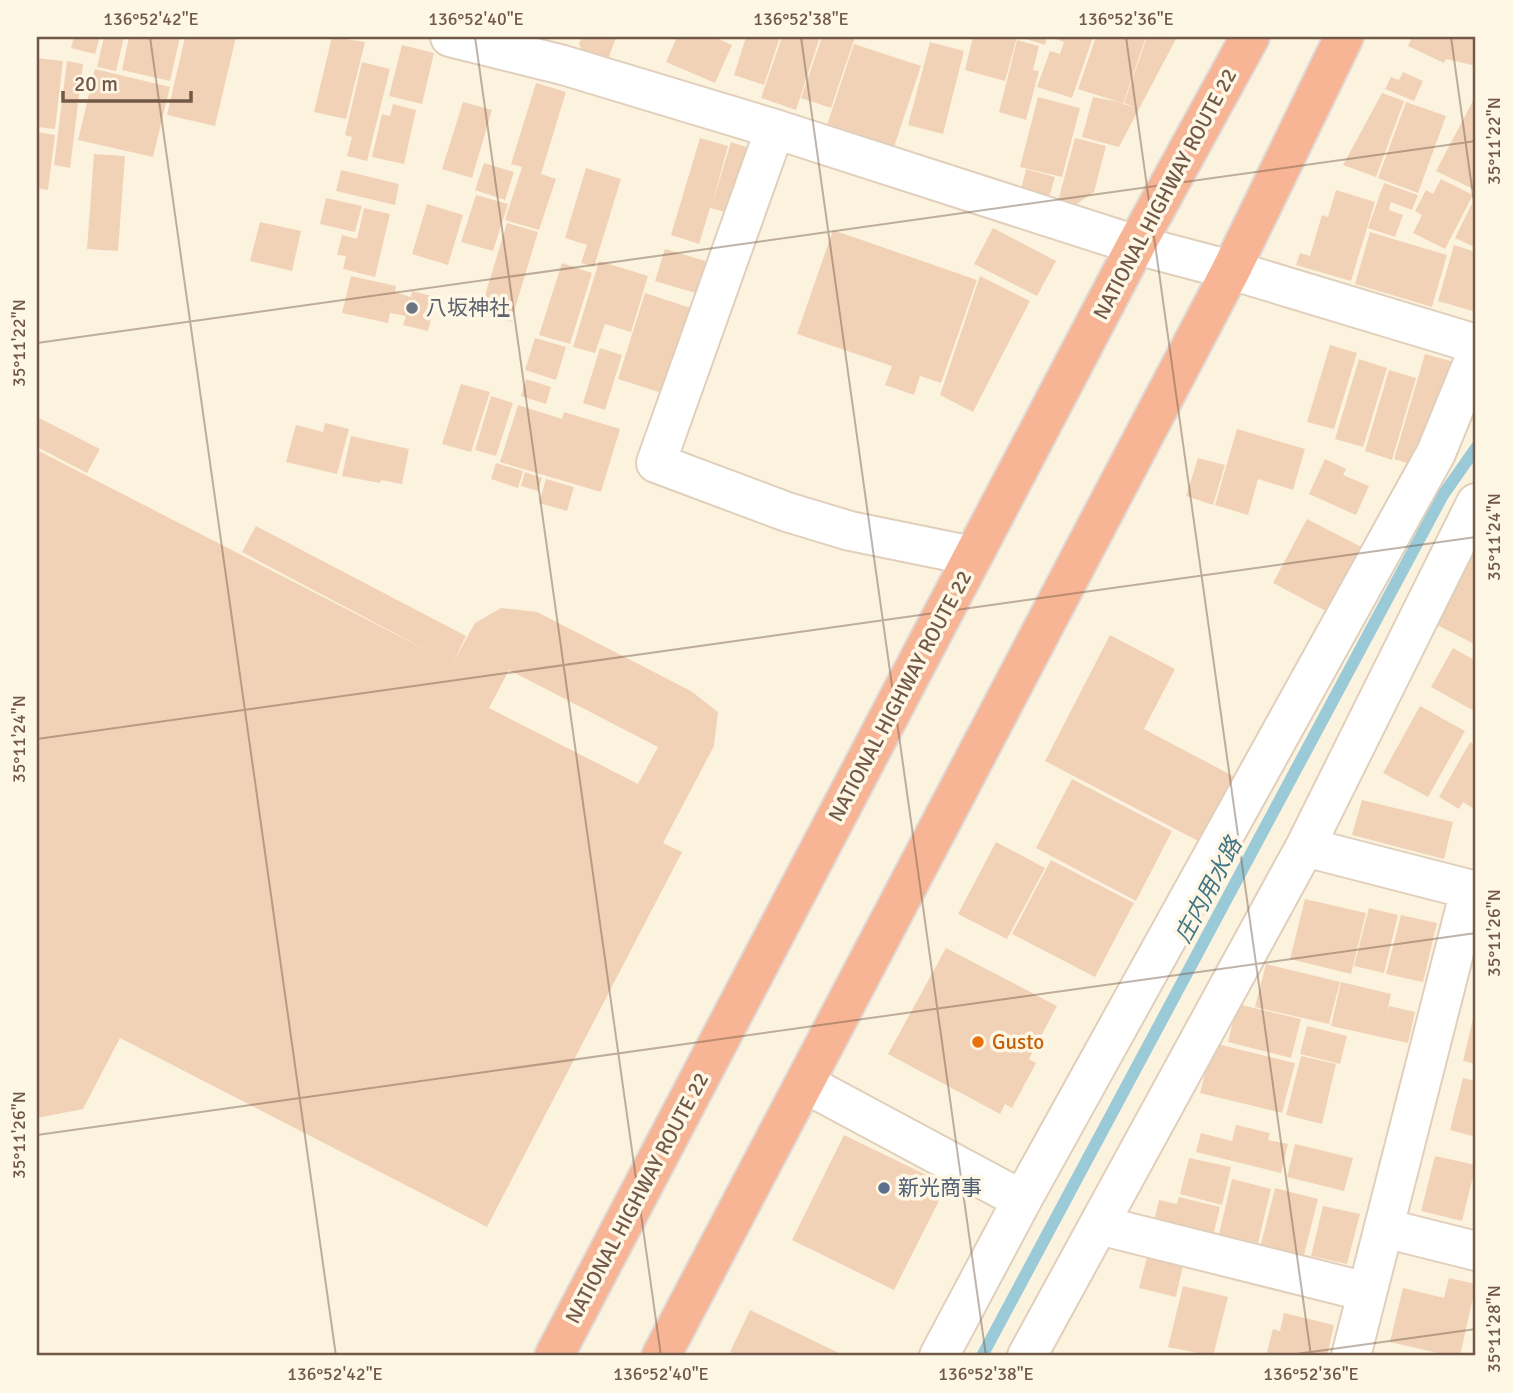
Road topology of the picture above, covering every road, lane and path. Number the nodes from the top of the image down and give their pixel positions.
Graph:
1 (450, 37) edge
2 (1250, 37) edge
3 (1344, 37) edge
4 (567, 51) edge
5 (775, 129) junction
6 (1136, 245) junction
7 (1231, 270) junction
8 (1476, 344) edge
9 (1476, 355) edge
10 (1476, 503) edge
11 (973, 556) junction
12 (1305, 848) junction
13 (1473, 891) edge
14 (806, 1084) junction
15 (1022, 1200) junction
16 (1099, 1225) junction
17 (1384, 1228) junction
18 (1476, 1251) edge
19 (1367, 1292) junction
20 (554, 1356) edge
21 (661, 1356) edge
22 (939, 1356) edge
23 (1027, 1356) edge
24 (1351, 1356) edge

1 - 4 street
2 - 6 highway, NATIONAL HIGHWAY ROUTE 22
3 - 7 highway
4 - 5 street
5 - 6 street
5 - 11 street
6 - 7 street
6 - 11 highway, NATIONAL HIGHWAY ROUTE 22
7 - 8 street
7 - 14 highway
9 - 15 street
10 - 12 street
11 - 20 highway, NATIONAL HIGHWAY ROUTE 22
12 - 13 street
12 - 16 street
13 - 17 street
14 - 15 street
14 - 21 highway
15 - 22 street
16 - 19 street
16 - 23 street
17 - 18 street
17 - 19 street
19 - 24 street

